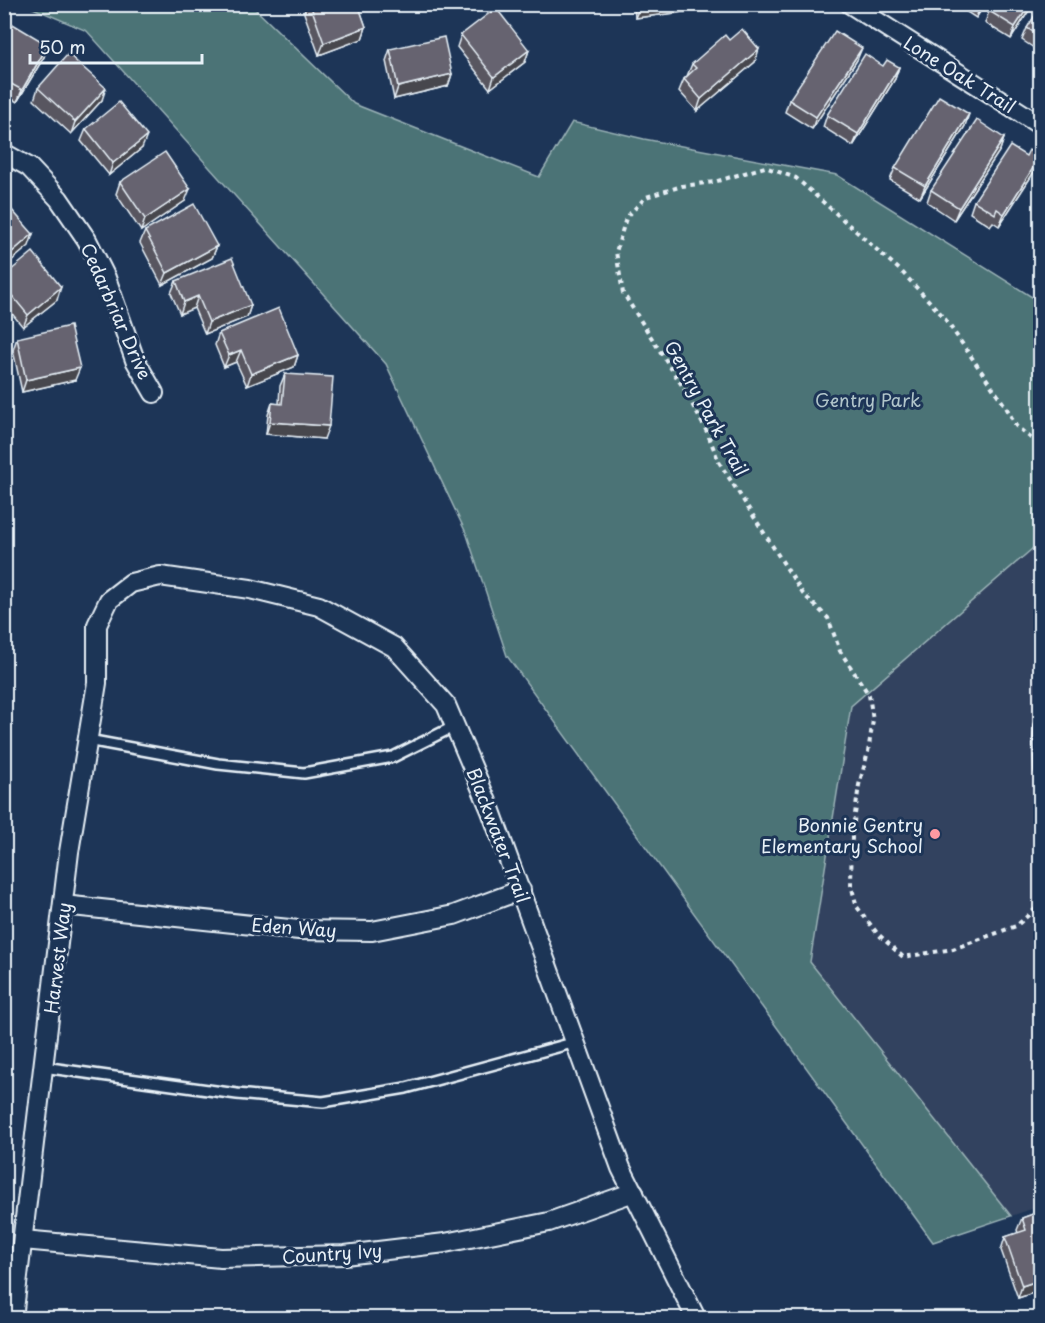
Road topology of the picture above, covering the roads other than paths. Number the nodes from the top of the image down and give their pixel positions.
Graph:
1 (851, 5) edge
2 (1041, 125) edge
3 (4, 153) edge
4 (154, 393) dead end
5 (109, 600) joint
6 (456, 726) junction
7 (1041, 726) edge
8 (88, 740) junction
9 (1041, 770) edge
10 (520, 890) junction
11 (63, 906) junction
12 (576, 1042) junction
13 (43, 1067) junction
14 (634, 1192) junction
15 (23, 1240) junction
16 (13, 1318) edge
17 (696, 1318) edge

1 - 2 street, Lone Oak Trail
3 - 4 street, Cedarbriar Drive
5 - 6 street, Blackwater Trail
5 - 8 street, Harvest Way
6 - 8 lane
6 - 10 street, Blackwater Trail
7 - 9 lane
8 - 11 street, Harvest Way
10 - 11 street, Eden Way
10 - 12 street, Blackwater Trail
11 - 13 street, Harvest Way
12 - 13 lane
12 - 14 street, Blackwater Trail
13 - 15 street, Harvest Way
14 - 15 street, Country Ivy
14 - 17 street, Blackwater Trail
15 - 16 street, Harvest Way

